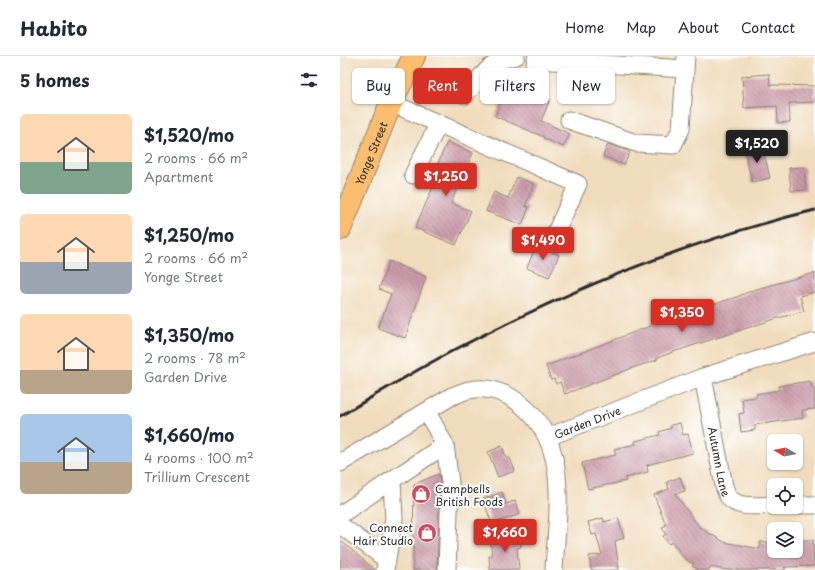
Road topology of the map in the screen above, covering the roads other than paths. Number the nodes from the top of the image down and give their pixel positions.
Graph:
1 (414, 56) edge
2 (516, 56) edge
3 (537, 58) edge
4 (686, 63) edge
5 (490, 68) edge
6 (534, 68) edge
7 (405, 74) edge
8 (480, 78) edge
9 (472, 87) edge
10 (390, 104) edge
11 (395, 104) edge
12 (569, 120) dead end
13 (439, 124) junction
14 (413, 175) dead end
15 (340, 229) edge
16 (556, 232) dead end
17 (815, 342) edge
18 (703, 377) junction
19 (427, 412) junction
20 (548, 437) junction
21 (445, 445) junction
22 (340, 463) edge
23 (392, 480) junction
24 (767, 505) edge
25 (803, 505) edge
26 (815, 505) edge
27 (340, 515) edge
28 (340, 525) edge
29 (386, 565) edge
30 (447, 570) edge
31 (554, 570) edge

1 - 7 main road, Yonge Street
2 - 5 street
3 - 4 street
3 - 6 street
4 - 12 street
8 - 9 street
10 - 15 main road, Yonge Street
11 - 13 street
13 - 14 street
13 - 16 street
17 - 18 street, Garden Drive
18 - 20 street, Garden Drive
18 - 24 street, Autumn Lane
19 - 20 street, Garden Drive
19 - 21 street
19 - 22 street, Garden Drive
20 - 31 street
21 - 23 street
21 - 30 street
23 - 27 street
23 - 29 street
25 - 26 street
28 - 29 street

